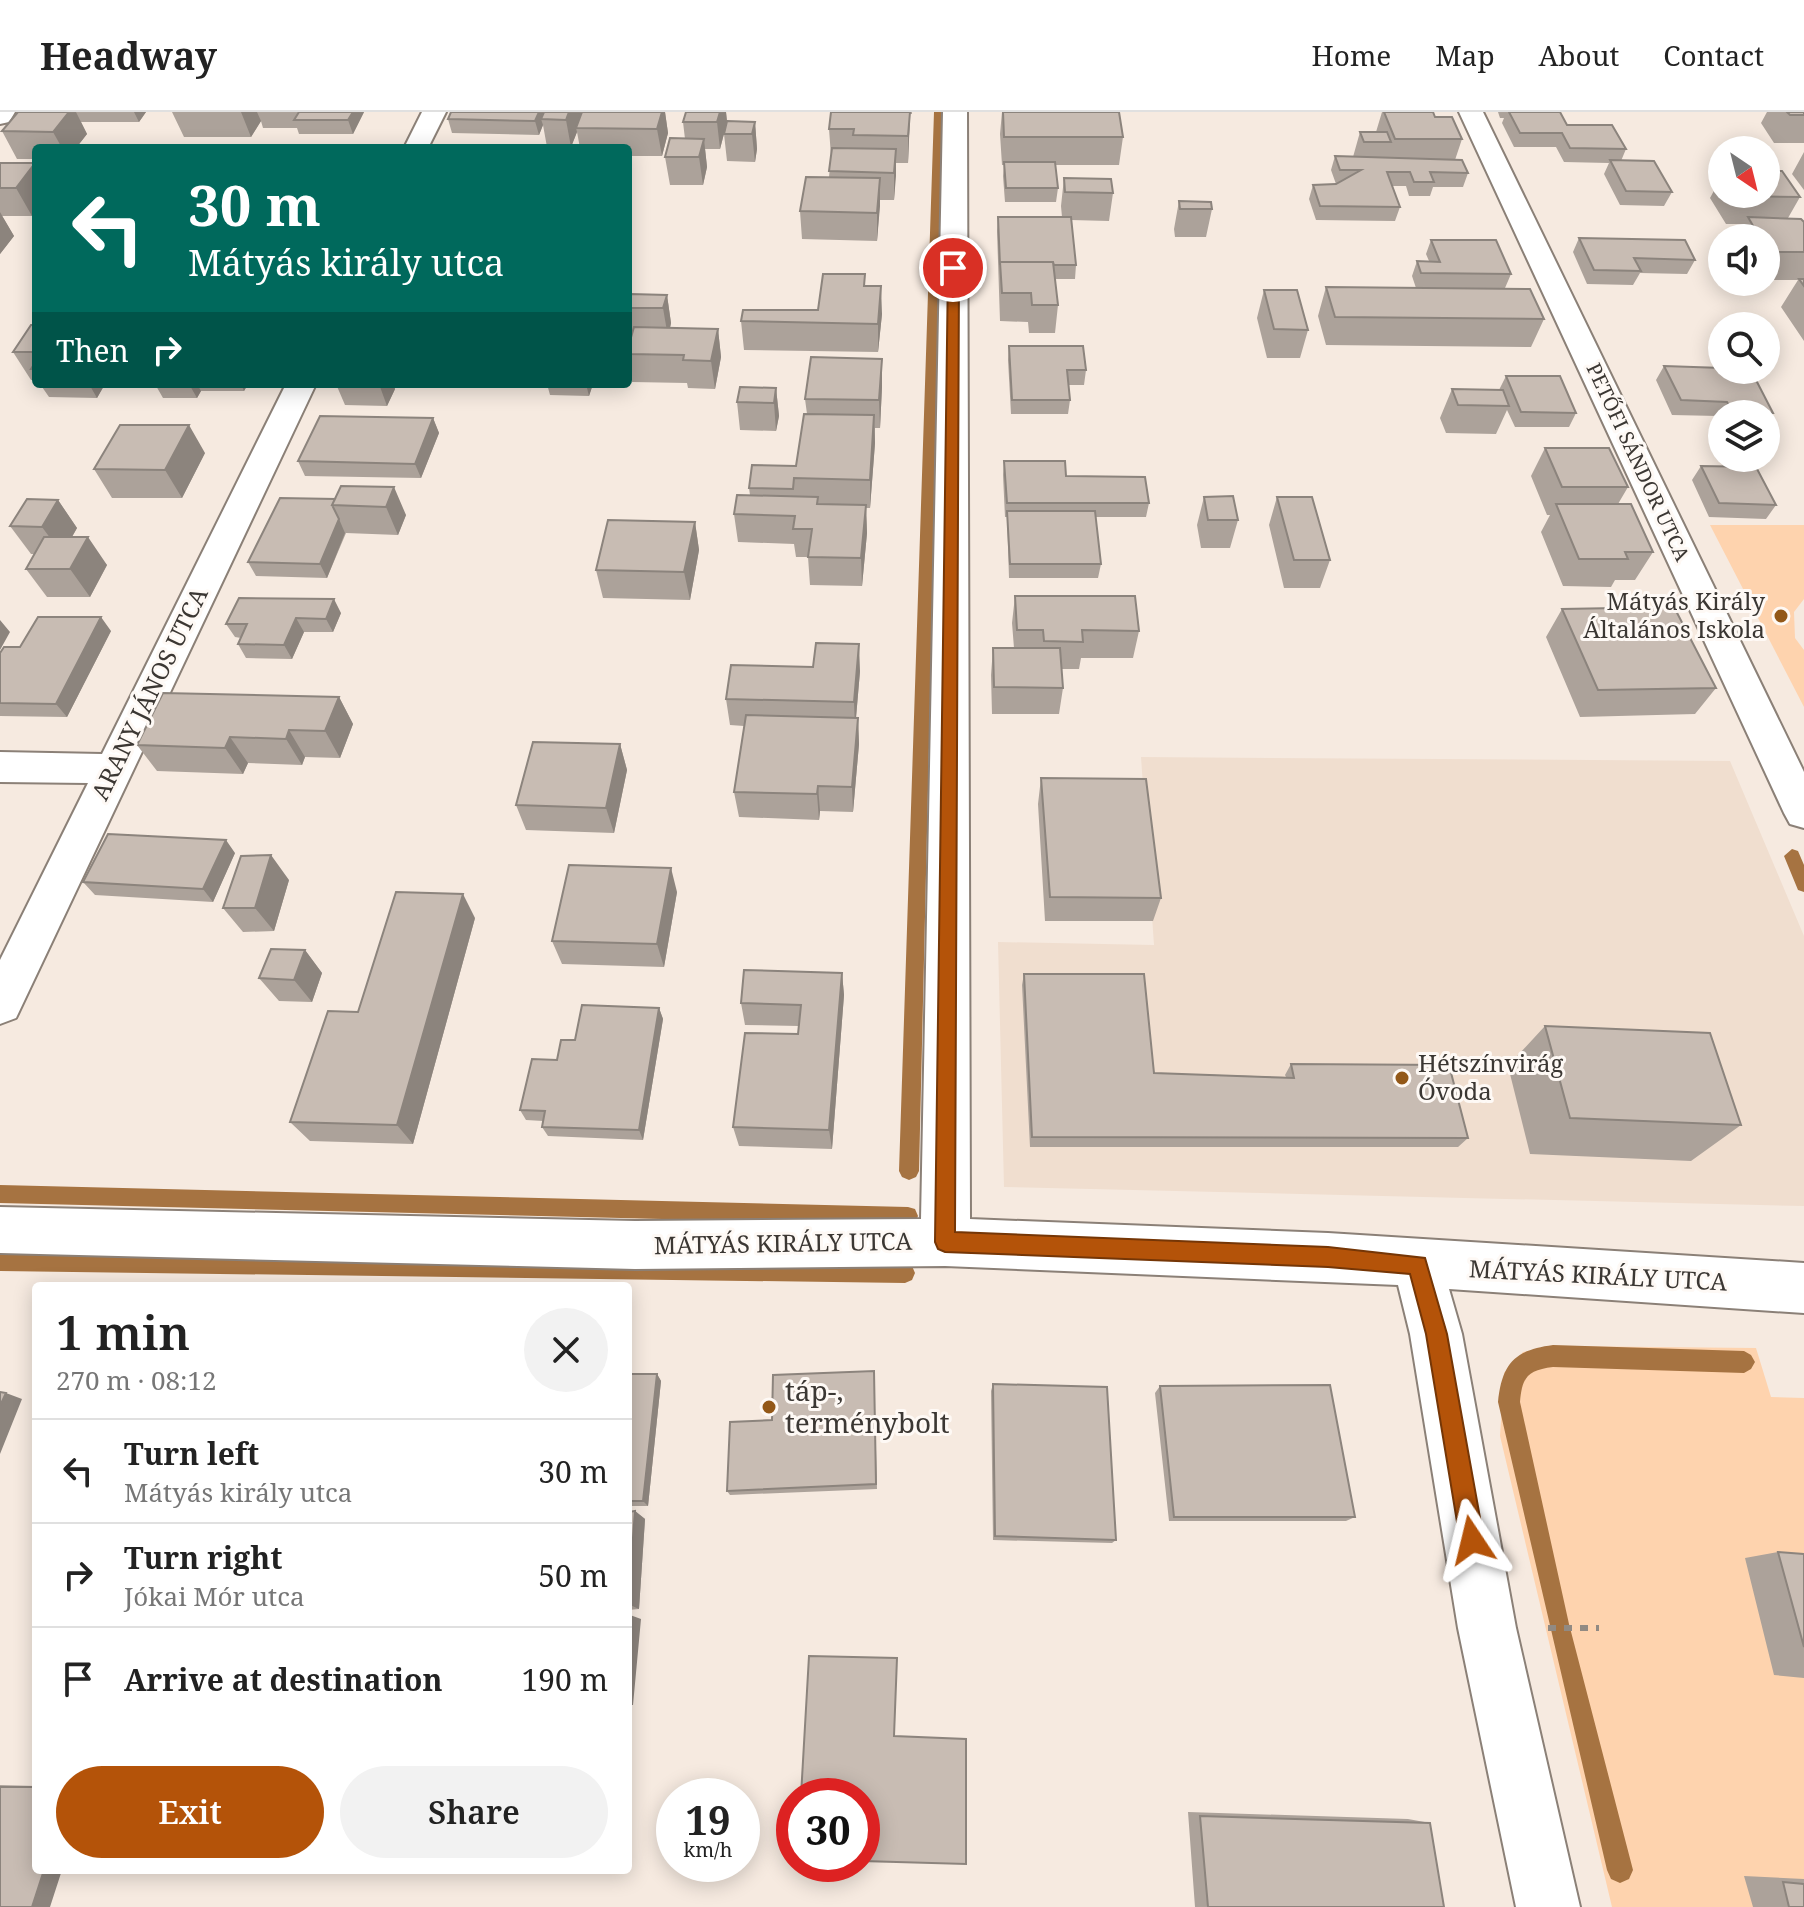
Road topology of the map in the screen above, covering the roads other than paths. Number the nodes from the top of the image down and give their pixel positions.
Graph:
1 (434, 112) edge
2 (955, 112) edge
3 (1471, 112) edge
4 (418, 144) edge
5 (299, 388) edge
6 (0, 767) edge
7 (113, 769) junction
8 (1804, 813) edge
9 (0, 1005) edge
10 (0, 1230) edge
11 (945, 1242) junction
12 (1417, 1265) junction
13 (1804, 1288) edge
14 (1548, 1907) edge

1 - 4 street
2 - 11 street
3 - 8 street, PETŐFI SÁNDOR UTCA
5 - 7 street, ARANY JÁNOS UTCA
6 - 7 street
7 - 9 street, ARANY JÁNOS UTCA
10 - 11 street, MÁTYÁS KIRÁLY UTCA
11 - 12 street, MÁTYÁS KIRÁLY UTCA
12 - 13 street, MÁTYÁS KIRÁLY UTCA
12 - 14 street

